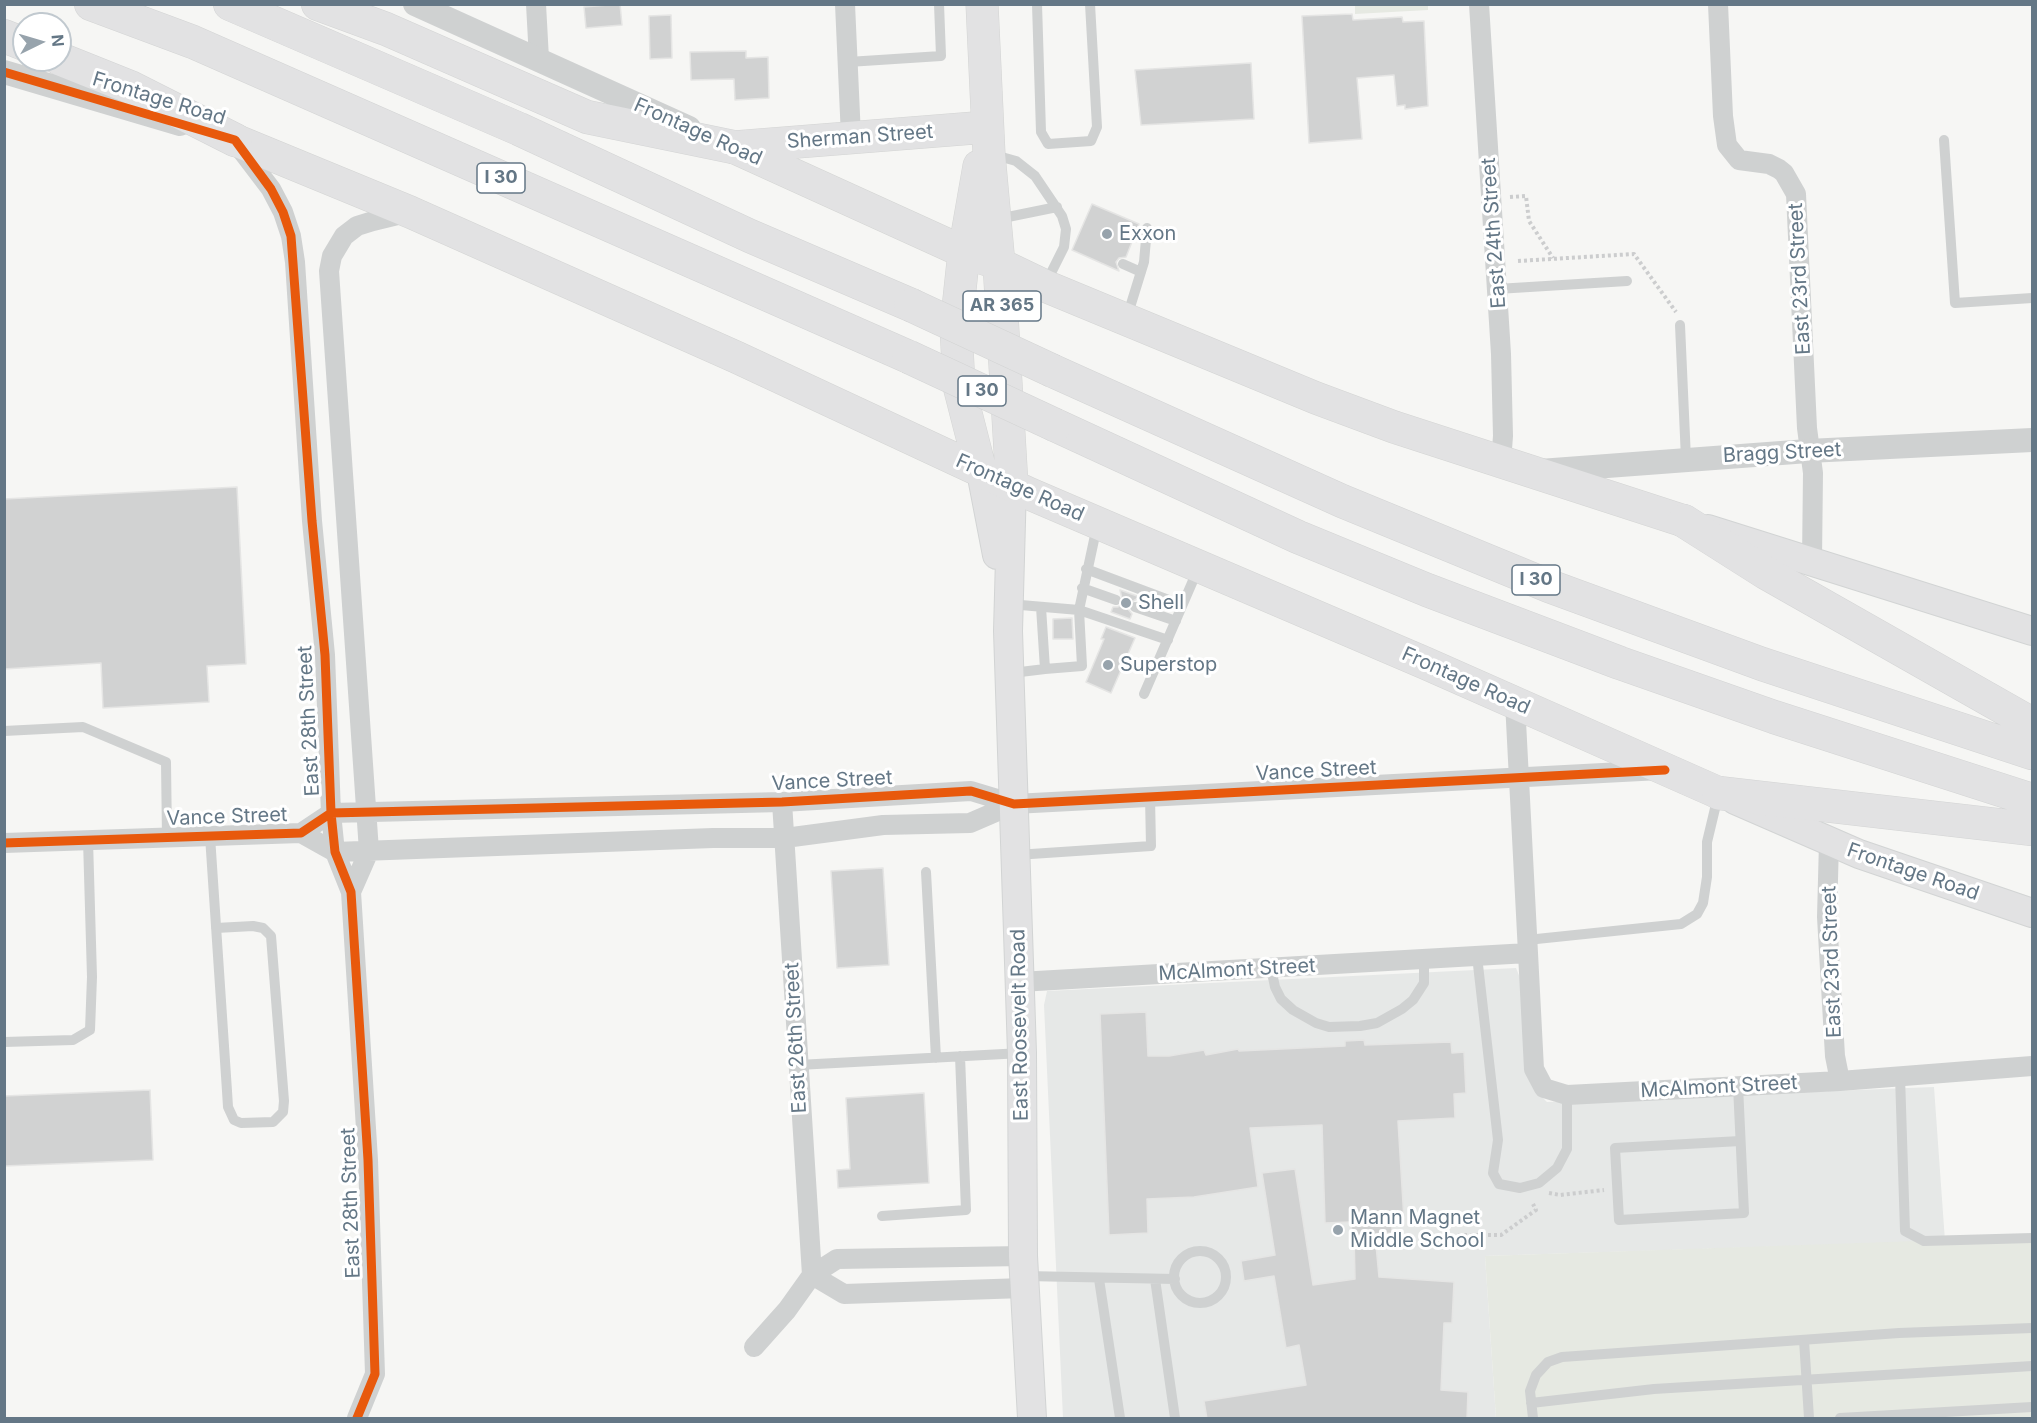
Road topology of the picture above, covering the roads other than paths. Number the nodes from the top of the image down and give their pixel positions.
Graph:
1 (91, 4) edge
2 (230, 4) edge
3 (318, 4) edge
4 (415, 4) edge
5 (536, 4) edge
6 (845, 4) edge
7 (939, 4) edge
8 (982, 4) edge
9 (1037, 4) edge
10 (1090, 4) edge
11 (1479, 4) edge
12 (1718, 4) edge
13 (539, 59) junction
14 (848, 62) junction
15 (72, 64) edge
16 (4, 72) edge
17 (851, 137) junction
18 (235, 140) junction
19 (1944, 140) dead end
20 (986, 145) junction
21 (733, 147) junction
22 (1057, 207) junction
23 (410, 212) junction
24 (995, 219) junction
25 (1147, 228) dead end
26 (964, 252) junction
27 (999, 264) junction
28 (1123, 264) dead end
29 (1141, 272) junction
30 (1627, 281) dead end
31 (1045, 286) junction
32 (1497, 289) junction
33 (2032, 298) edge
34 (1126, 320) junction
35 (1680, 325) dead end
36 (2032, 440) edge
37 (1808, 451) junction
38 (1686, 459) junction
39 (1501, 462) junction
40 (981, 472) junction
41 (1532, 472) junction
42 (1012, 485) junction
43 (1684, 521) junction
44 (1097, 523) junction
45 (1812, 560) junction
46 (1199, 566) junction
47 (1086, 569) junction
48 (1082, 588) junction
49 (1116, 600) dead end
50 (1182, 604) junction
51 (1041, 607) junction
52 (1135, 607) dead end
53 (1079, 610) junction
54 (1008, 617) junction
55 (1176, 621) junction
56 (2032, 631) edge
57 (1168, 640) junction
58 (1045, 669) junction
59 (1009, 673) junction
60 (1144, 694) dead end
61 (1515, 702) junction
62 (2032, 724) edge
63 (4, 731) edge
64 (2032, 753) edge
65 (1665, 770) junction
66 (1519, 780) junction
67 (1719, 793) junction
68 (1150, 797) junction
69 (2032, 800) edge
70 (782, 802) junction
71 (1014, 804) junction
72 (366, 812) junction
73 (331, 813) junction
74 (2032, 829) edge
75 (301, 833) junction
76 (210, 836) junction
77 (167, 838) junction
78 (785, 838) junction
79 (88, 840) junction
80 (1829, 842) junction
81 (4, 843) edge
82 (369, 851) junction
83 (335, 852) junction
84 (1016, 855) junction
85 (927, 872) dead end
86 (351, 892) junction
87 (2032, 913) edge
88 (216, 928) junction
89 (1527, 947) junction
90 (1477, 956) junction
91 (1424, 959) junction
92 (1271, 968) junction
93 (1019, 982) junction
94 (4, 1042) edge
95 (1022, 1053) junction
96 (960, 1056) junction
97 (936, 1058) junction
98 (798, 1065) junction
99 (2032, 1066) edge
100 (1900, 1076) junction
101 (1840, 1081) junction
102 (1738, 1086) junction
103 (1567, 1095) junction
104 (1740, 1141) junction
105 (882, 1216) dead end
106 (2032, 1238) edge
107 (1024, 1273) junction
108 (812, 1275) junction
109 (1099, 1279) junction
110 (1155, 1279) junction
111 (1174, 1279) junction
112 (2032, 1328) edge
113 (1804, 1341) junction
114 (754, 1347) dead end
115 (2032, 1366) edge
116 (1808, 1379) junction
117 (1531, 1403) junction
118 (2032, 1407) edge
119 (357, 1419) edge
120 (1032, 1419) edge
121 (1120, 1419) edge
122 (1175, 1419) edge
123 (1533, 1419) edge
124 (1809, 1419) edge
125 (1840, 1419) edge

1 - 69 highway, I 30, bridge
2 - 64 highway, I 30, bridge
3 - 21 highway
4 - 13 street, Frontage Road
5 - 13 street
6 - 14 street
7 - 14 lane
8 - 20 main road, East Roosevelt Road / AR 365
9 - 10 lane
11 - 32 street, East 24th Street
12 - 37 street, East 23rd Street
13 - 21 street, Frontage Road
14 - 17 street
15 - 18 highway
16 - 18 street, Frontage Road
17 - 20 main road, Sherman Street
17 - 21 main road, Sherman Street
18 - 23 main road, Frontage Road
18 - 73 street, East 28th Street
19 - 33 lane
20 - 22 lane
20 - 24 main road, East Roosevelt Road / AR 365
20 - 26 main road, East Roosevelt Road / AR 365
21 - 26 main road, Frontage Road
22 - 24 lane
22 - 31 lane
23 - 40 main road, Frontage Road
23 - 72 street, East 28th Street
24 - 27 main road, East Roosevelt Road / AR 365
25 - 29 lane
26 - 27 main road, Frontage Road
26 - 40 main road, East Roosevelt Road / AR 365
27 - 31 main road, Frontage Road
27 - 42 main road, East Roosevelt Road / AR 365
28 - 29 lane
29 - 34 lane
30 - 32 lane
31 - 34 main road, Frontage Road
32 - 39 street, East 24th Street
34 - 39 main road, Frontage Road
35 - 38 lane
36 - 37 street, Bragg Street
37 - 38 street, Bragg Street
37 - 45 street, East 23rd Street
38 - 41 street, Bragg Street
39 - 41 main road, Frontage Road
40 - 42 main road, Frontage Road
40 - 54 main road, East Roosevelt Road / AR 365
41 - 43 main road, Frontage Road
42 - 44 main road, Frontage Road
42 - 54 main road, East Roosevelt Road / AR 365
43 - 45 main road, Frontage Road
43 - 62 highway
44 - 46 main road, Frontage Road
44 - 47 lane
45 - 56 main road, Frontage Road
46 - 50 lane
46 - 61 main road, Frontage Road
47 - 48 lane
47 - 50 lane
48 - 49 lane
48 - 53 lane
50 - 55 lane
51 - 53 lane
51 - 54 lane
51 - 58 lane
52 - 55 lane
53 - 57 lane
53 - 58 lane
54 - 59 main road, East Roosevelt Road / AR 365
55 - 57 lane
57 - 60 lane
58 - 59 lane
59 - 71 main road, East Roosevelt Road / AR 365
61 - 65 main road, Frontage Road
61 - 66 street
63 - 77 lane
65 - 66 street, Vance Street
65 - 67 main road, Frontage Road
66 - 68 street, Vance Street
66 - 89 street
67 - 74 highway
67 - 80 main road, Frontage Road
67 - 89 lane
68 - 71 street, Vance Street
68 - 84 lane
70 - 71 street, Vance Street
70 - 72 street, Vance Street
70 - 78 street, East 26th Street
71 - 78 street, Vance Street
71 - 84 main road, East Roosevelt Road / AR 365
72 - 73 street, Vance Street
72 - 82 street, East 28th Street
73 - 75 street, Vance Street
73 - 83 street, East 28th Street
75 - 76 street, Vance Street
75 - 83 street, Vance Street
76 - 77 street, Vance Street
76 - 88 lane
77 - 79 street, Vance Street
78 - 82 street, Vance Street
78 - 98 street, East 26th Street
79 - 81 street, Vance Street
79 - 94 lane
80 - 87 main road, Frontage Road
80 - 101 street, East 23rd Street
82 - 83 street, Vance Street
82 - 86 street, East 28th Street
83 - 86 street, East 28th Street
84 - 93 main road, East Roosevelt Road / AR 365
85 - 97 lane
86 - 119 street, East 28th Street
88 - 88 lane
89 - 90 street, McAlmont Street
89 - 103 street, McAlmont Street
90 - 91 street, McAlmont Street
90 - 103 lane
91 - 92 street, McAlmont Street
91 - 92 lane
92 - 93 street, McAlmont Street
93 - 95 main road, East Roosevelt Road / AR 365
95 - 96 lane
95 - 107 main road, East Roosevelt Road / AR 365
96 - 97 lane
96 - 105 lane
97 - 98 lane
98 - 108 street, East 26th Street
99 - 100 street, McAlmont Street
100 - 101 street, McAlmont Street
100 - 106 lane
101 - 102 street, McAlmont Street
102 - 103 street, McAlmont Street
102 - 104 lane
104 - 104 lane
107 - 108 street
107 - 108 street
107 - 109 lane
107 - 120 main road, East Roosevelt Road / AR 365
108 - 114 street
109 - 110 lane
109 - 121 lane
110 - 111 lane
110 - 122 lane
111 - 111 lane
112 - 113 lane
113 - 116 lane
113 - 117 lane
115 - 116 lane
116 - 117 lane
116 - 124 lane
117 - 123 lane
118 - 125 lane

